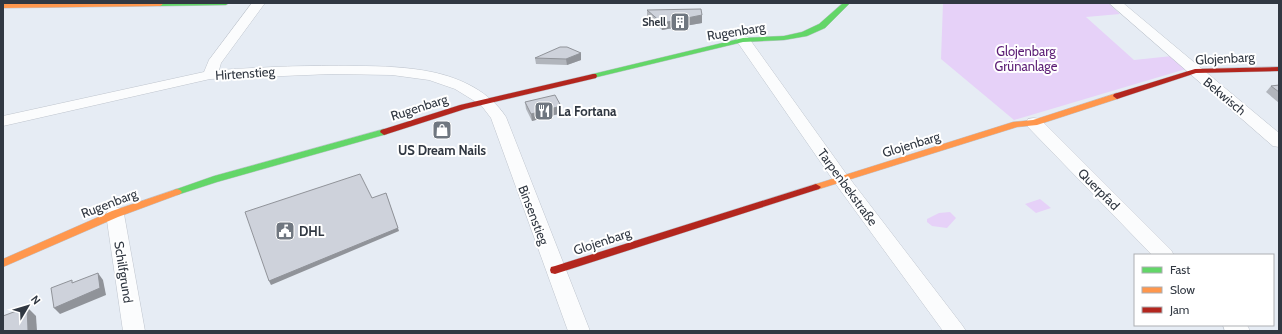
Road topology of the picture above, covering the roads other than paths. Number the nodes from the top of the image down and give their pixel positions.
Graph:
1 (226, 3) edge
2 (259, 3) edge
3 (847, 3) edge
4 (1115, 3) edge
5 (3, 6) edge
6 (744, 40) junction
7 (1279, 69) edge
8 (1195, 70) junction
9 (210, 75) junction
10 (486, 102) junction
11 (3, 121) edge
12 (1034, 123) junction
13 (1279, 142) edge
14 (841, 179) junction
15 (115, 214) junction
16 (1163, 254) edge
17 (3, 263) edge
18 (555, 270) junction
19 (134, 331) edge
20 (579, 331) edge
21 (955, 331) edge

1 - 5 street
2 - 9 street
3 - 6 street, Rugenbarg
4 - 8 street, Bekwisch
6 - 10 street, Rugenbarg
6 - 14 street, Tarpenbekstraße
7 - 8 street, Glojenbarg
8 - 12 street, Glojenbarg
8 - 13 street, Bekwisch
9 - 10 street, Hirtenstieg
9 - 11 street, Hirtenstieg
10 - 15 street, Rugenbarg
10 - 18 street, Binsenstieg
12 - 14 street, Glojenbarg
12 - 16 street, Querpfad
14 - 18 street, Glojenbarg
14 - 21 street, Tarpenbekstraße
15 - 17 street, Rugenbarg
15 - 19 street, Schilfgrund
18 - 20 street, Binsenstieg

